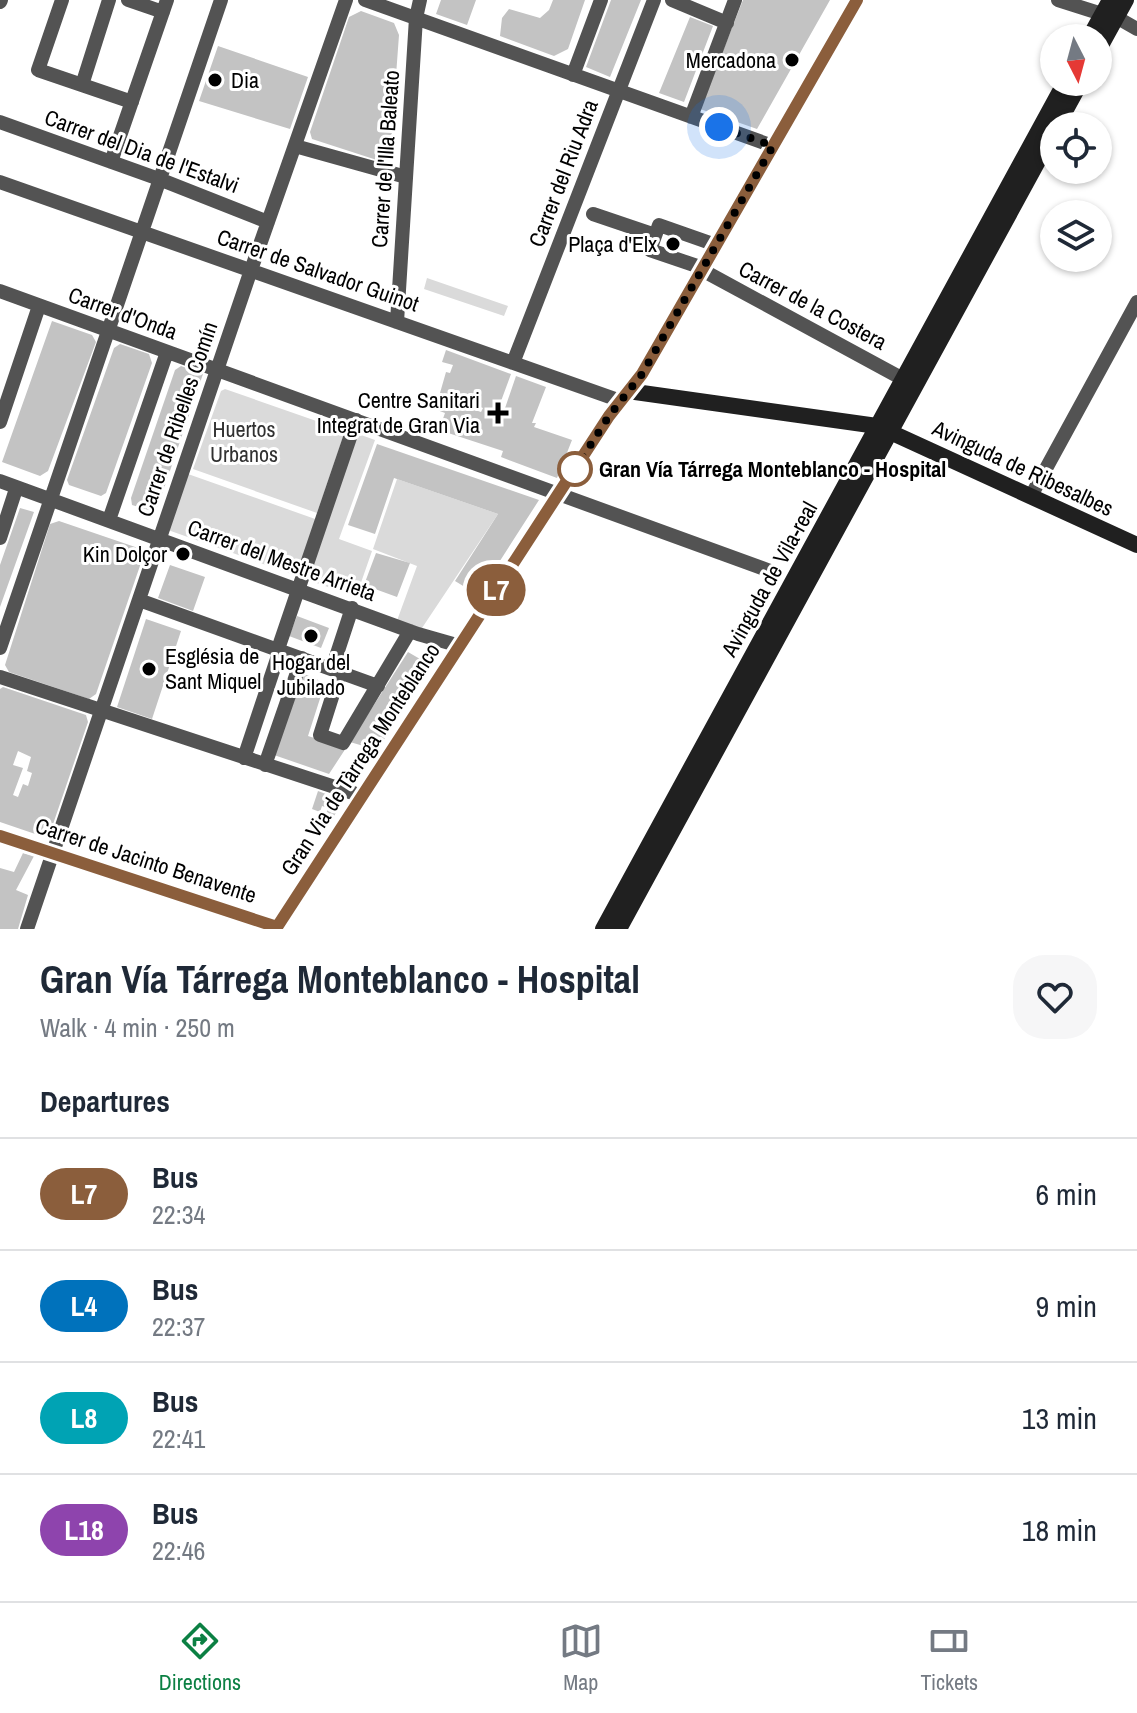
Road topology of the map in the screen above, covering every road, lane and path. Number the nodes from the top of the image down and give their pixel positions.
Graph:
1 (62, 0) edge
2 (109, 0) edge
3 (128, 0) edge
4 (221, 0) edge
5 (346, 0) edge
6 (365, 0) edge
7 (420, 0) edge
8 (601, 0) edge
9 (654, 0) edge
10 (672, 0) edge
11 (735, 0) edge
12 (857, 0) edge
13 (1058, 0) edge
14 (1126, 0) edge
15 (165, 6) edge
16 (1109, 10) edge
17 (416, 18) junction
18 (727, 23) junction
19 (1137, 29) edge
20 (573, 75) junction
21 (82, 85) junction
22 (618, 91) junction
23 (1057, 96) edge
24 (132, 102) junction
25 (691, 117) junction
26 (0, 122) edge
27 (295, 146) junction
28 (773, 146) junction
29 (1040, 156) edge
30 (111, 162) junction
31 (406, 177) junction
32 (159, 179) junction
33 (0, 182) edge
34 (593, 214) dead end
35 (268, 222) junction
36 (141, 232) junction
37 (655, 235) junction
38 (716, 245) junction
39 (702, 269) junction
40 (251, 270) junction
41 (0, 291) edge
42 (1137, 302) edge
43 (39, 306) junction
44 (397, 322) junction
45 (110, 331) junction
46 (167, 352) junction
47 (513, 363) junction
48 (217, 370) junction
49 (903, 379) junction
50 (624, 396) junction
51 (356, 420) junction
52 (0, 422) edge
53 (884, 428) junction
54 (0, 481) edge
55 (16, 489) junction
56 (559, 493) junction
57 (1031, 496) junction
58 (51, 500) junction
59 (109, 520) junction
60 (0, 538) edge
61 (160, 539) junction
62 (1137, 545) edge
63 (773, 572) dead end
64 (300, 589) junction
65 (139, 600) junction
66 (352, 608) junction
67 (410, 631) junction
68 (460, 646) junction
69 (0, 648) edge
70 (279, 650) junction
71 (302, 658) junction
72 (336, 670) junction
73 (0, 677) edge
74 (378, 686) junction
75 (102, 711) junction
76 (244, 758) junction
77 (265, 765) junction
78 (362, 796) junction
79 (0, 836) edge
80 (53, 854) junction
81 (277, 928) edge
82 (27, 929) edge
83 (603, 929) edge
84 (619, 929) edge

1 - 21 street
2 - 21 street
3 - 15 street
4 - 32 street
5 - 27 street, Carrer de Ribelles Comín
6 - 17 street
7 - 17 street, Carrer de l'Illa Baleato
8 - 20 street
9 - 22 street, Carrer del Riu Adra
10 - 18 street
11 - 18 street
12 - 28 main road, Gran Via de Tàrrega Monteblanco
13 - 16 street
14 - 16 main road
15 - 24 street
16 - 19 street
17 - 20 street
17 - 31 street, Carrer de l'Illa Baleato
18 - 25 street
20 - 22 street
21 - 24 street
22 - 25 street
22 - 47 street, Carrer del Riu Adra
23 - 49 main road, Avinguda de Vila-real
24 - 30 street
25 - 28 street
26 - 30 street, Carrer del Dia de l'Estalvi
27 - 31 street
27 - 35 street, Carrer de Ribelles Comín
28 - 38 main road, Gran Via de Tàrrega Monteblanco
29 - 53 main road, Avinguda de Vila-real
30 - 32 street, Carrer del Dia de l'Estalvi
31 - 44 street, Carrer de l'Illa Baleato
32 - 35 street, Carrer del Dia de l'Estalvi
32 - 36 street
33 - 36 street, Carrer de Salvador Guinot
34 - 37 street
35 - 40 street, Carrer de Ribelles Comín
36 - 40 street, Carrer de Salvador Guinot
36 - 45 street
37 - 38 street
37 - 39 street
38 - 39 main road, Gran Via de Tàrrega Monteblanco
39 - 49 street, Carrer de la Costera
39 - 50 main road, Gran Via de Tàrrega Monteblanco
40 - 44 street, Carrer de Salvador Guinot
40 - 48 street, Carrer de Ribelles Comín
41 - 43 street, Carrer d'Onda
42 - 57 street
43 - 45 street, Carrer d'Onda
43 - 52 street
44 - 47 street, Carrer de Salvador Guinot
45 - 46 street, Carrer d'Onda
45 - 58 street
46 - 48 street, Carrer d'Onda
46 - 59 street
47 - 50 street, Carrer de Salvador Guinot
48 - 51 street, Carrer d'Onda
48 - 61 street, Carrer de Ribelles Comín
49 - 53 main road, Avinguda de Vila-real
50 - 53 main road, Carrer de Salvador Guinot
50 - 56 main road, Gran Via de Tàrrega Monteblanco
51 - 56 street, Carrer d'Onda
51 - 64 street
53 - 57 main road, Avinguda de Ribesalbes
53 - 83 main road, Avinguda de Vila-real
53 - 84 main road, Avinguda de Vila-real
54 - 55 street, Carrer del Mestre Arrieta
55 - 58 street, Carrer del Mestre Arrieta
55 - 60 street
56 - 63 street, Carrer d'Onda
56 - 68 main road, Gran Via de Tàrrega Monteblanco
57 - 62 main road, Avinguda de Ribesalbes
58 - 59 street, Carrer del Mestre Arrieta
58 - 69 street
59 - 61 street, Carrer del Mestre Arrieta
61 - 64 street, Carrer del Mestre Arrieta
61 - 65 street, Carrer de Ribelles Comín
64 - 66 street, Carrer del Mestre Arrieta
64 - 70 street
65 - 70 street
65 - 75 street, Carrer de Ribelles Comín
66 - 67 street, Carrer del Mestre Arrieta
66 - 72 street
67 - 68 street, Carrer del Mestre Arrieta
67 - 74 street
68 - 78 main road, Gran Via de Tàrrega Monteblanco
70 - 71 street
70 - 76 street
71 - 72 street
71 - 77 street
72 - 74 street
72 - 74 street
73 - 75 street
75 - 76 street
75 - 80 street, Carrer de Ribelles Comín
76 - 77 street
77 - 78 street
78 - 81 main road, Gran Via de Tàrrega Monteblanco
79 - 80 street, Carrer de Jacinto Benavente
80 - 81 street, Carrer de Jacinto Benavente
80 - 82 street, Carrer de Ribelles Comín

